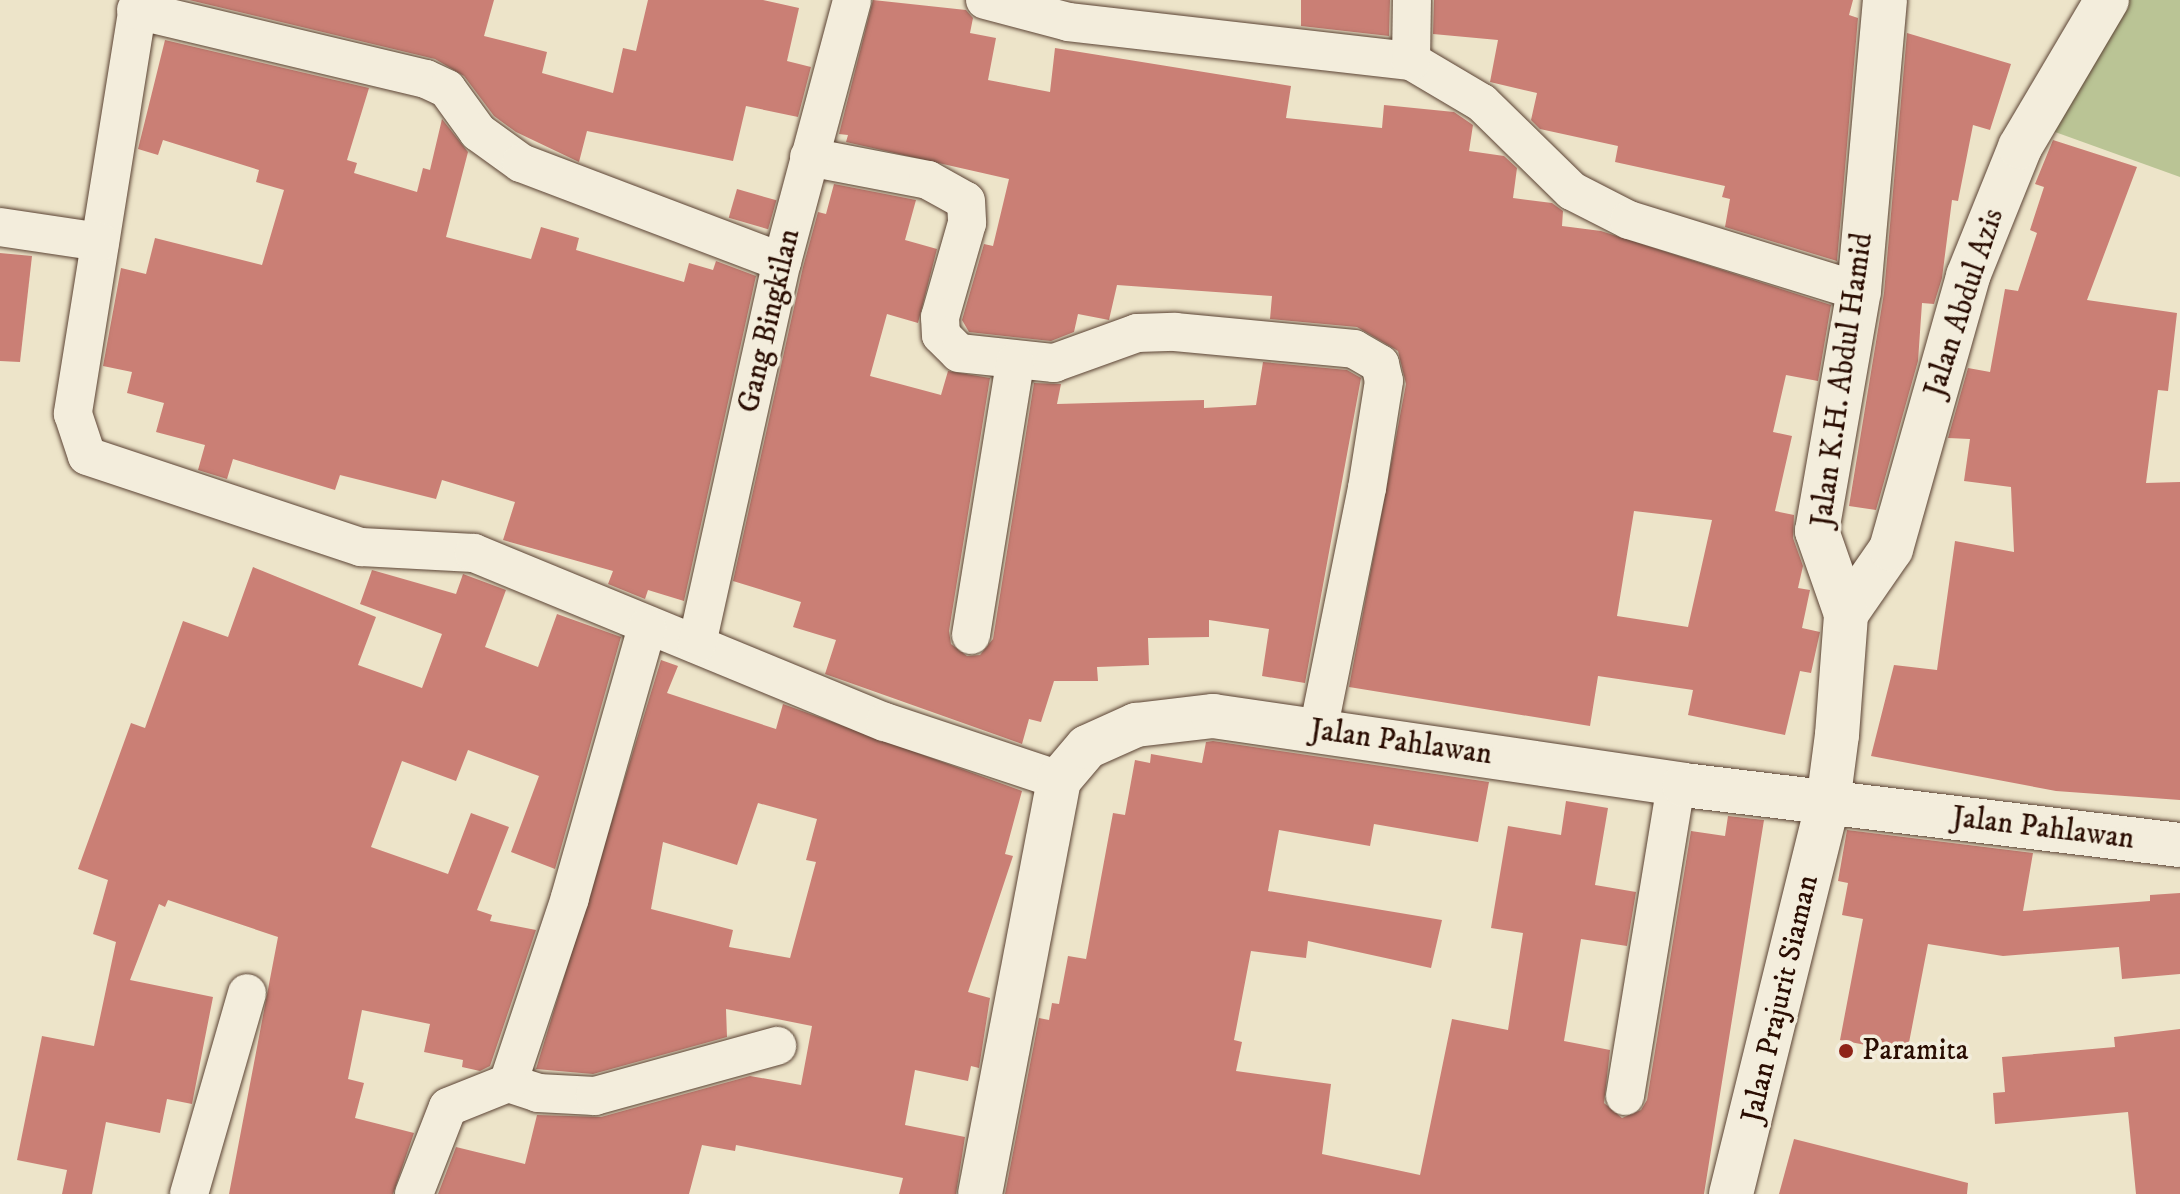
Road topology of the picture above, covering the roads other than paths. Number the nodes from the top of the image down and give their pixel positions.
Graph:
1 (852, 0) edge
2 (985, 0) edge
3 (1412, 0) edge
4 (1885, 0) edge
5 (2107, 0) edge
6 (138, 5) edge
7 (1411, 61) junction
8 (809, 157) junction
9 (0, 227) edge
10 (100, 242) junction
11 (782, 262) junction
12 (1859, 291) junction
13 (1015, 363) junction
14 (1846, 614) junction
15 (647, 627) junction
16 (971, 635) dead end
17 (697, 644) junction
18 (1318, 730) junction
19 (1059, 780) junction
20 (1676, 784) junction
21 (1828, 803) junction
22 (2180, 845) edge
23 (247, 993) dead end
24 (777, 1046) dead end
25 (508, 1083) junction
26 (1625, 1096) dead end
27 (189, 1194) edge
28 (414, 1194) edge
29 (980, 1194) edge
30 (1731, 1194) edge

1 - 8 street, Gang Bingkilan
2 - 7 street
3 - 7 street
4 - 12 street, Jalan K.H. Abdul Hamid
5 - 14 street, Jalan Abdul Azis
6 - 10 street
6 - 11 street
7 - 12 street
8 - 11 street, Gang Bingkilan
8 - 13 street
9 - 10 street
10 - 15 street
11 - 17 street, Gang Bingkilan
12 - 14 street, Jalan K.H. Abdul Hamid
13 - 16 street
13 - 18 street
14 - 21 street, Jalan K.H. Abdul Hamid
15 - 17 street
15 - 25 street
17 - 19 street
18 - 19 street, Jalan Pahlawan
18 - 20 street, Jalan Pahlawan
19 - 29 street, Jalan Pahlawan
20 - 21 street, Jalan Pahlawan
20 - 26 street
21 - 22 street, Jalan Pahlawan
21 - 30 street, Jalan Prajurit Siaman
23 - 27 street
24 - 25 street
25 - 28 street

